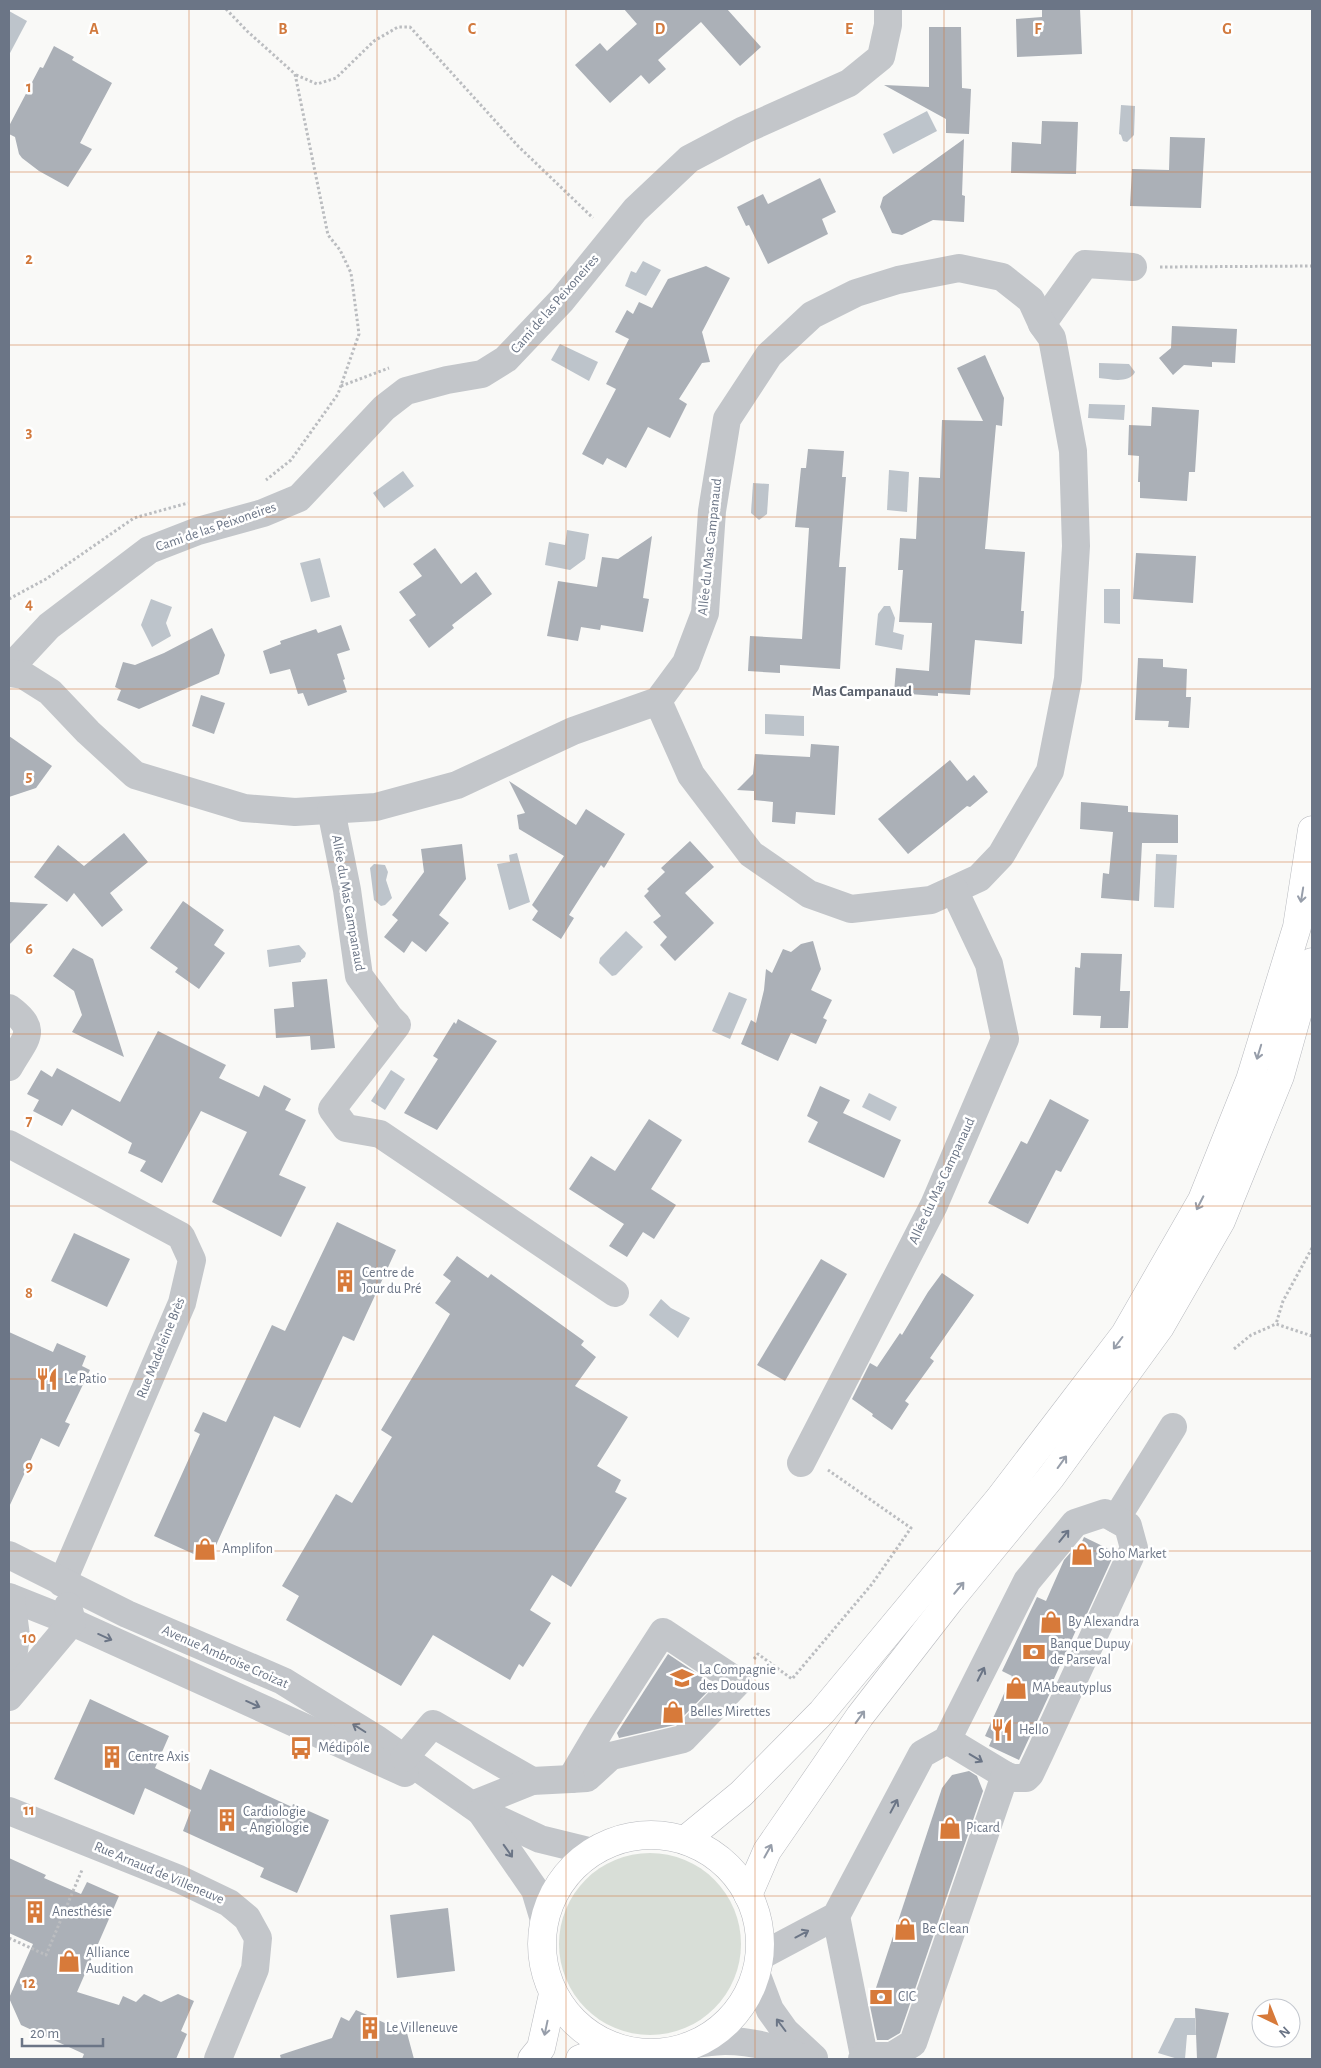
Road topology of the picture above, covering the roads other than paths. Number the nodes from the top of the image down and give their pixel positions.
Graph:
1 (888, 9) edge
2 (1133, 267) road end
3 (1042, 324) junction
4 (9, 669) edge
5 (9, 673) edge
6 (658, 701) junction
7 (331, 810) junction
8 (1312, 830) edge
9 (954, 890) junction
10 (1312, 962) edge
11 (9, 1008) edge
12 (9, 1067) edge
13 (9, 1144) edge
14 (615, 1293) dead end
15 (1172, 1427) dead end
16 (802, 1458) road end
17 (1116, 1519) junction
18 (9, 1555) edge
19 (62, 1583) junction
20 (10, 1598) edge
21 (72, 1622) junction
22 (9, 1686) edge
23 (9, 1697) edge
24 (947, 1740) junction
25 (404, 1758) junction
26 (1005, 1775) junction
27 (571, 1779) junction
28 (532, 1781) junction
29 (469, 1804) junction
30 (9, 1811) edge
31 (685, 1840) junction
32 (593, 1852) junction
33 (748, 1895) junction
34 (836, 1916) junction
35 (544, 1920) junction
36 (757, 1965) junction
37 (553, 1994) junction
38 (694, 2044) junction
39 (614, 2047) junction
40 (801, 2058) edge
41 (863, 2058) edge
42 (218, 2059) edge
43 (532, 2059) edge
44 (580, 2059) edge

1 - 4 street, Cami de las Peixoneires
2 - 3 street
3 - 6 street, Allée du Mas Campanaud
3 - 9 street, Allée du Mas Campanaud
5 - 7 street
6 - 7 street
6 - 9 street, Allée du Mas Campanaud
7 - 14 street, Allée du Mas Campanaud
8 -> 31 main road
9 - 16 street, Allée du Mas Campanaud
33 -> 10 main road
11 - 12 street
13 - 19 street, Rue Madeleine Brès
15 - 17 street
24 -> 17 street
17 - 26 street
18 - 19 street, Avenue Ambroise Croizat
19 - 20 street
19 - 21 street
25 -> 19 street, Avenue Ambroise Croizat
20 - 21 street, Avenue Ambroise Croizat
20 - 22 street
21 - 23 street
21 -> 29 street, Avenue Ambroise Croizat
24 -> 26 street
34 -> 24 street
25 - 28 street
25 - 29 street, Avenue Ambroise Croizat
26 - 41 street
27 - 27 street
27 - 28 street
28 - 29 street
29 - 32 street, Avenue Ambroise Croizat
29 -> 35 street, Avenue Ambroise Croizat
30 - 42 street, Rue Arnaud de Villeneuve
31 - 32 main road
31 - 33 main road
32 - 35 main road
33 - 36 main road
36 -> 34 street
34 - 41 street
35 - 37 main road
36 - 38 main road
40 -> 36 street
37 - 39 main road
37 -> 43 main road
38 - 39 main road
38 - 40 street
39 - 44 main road

